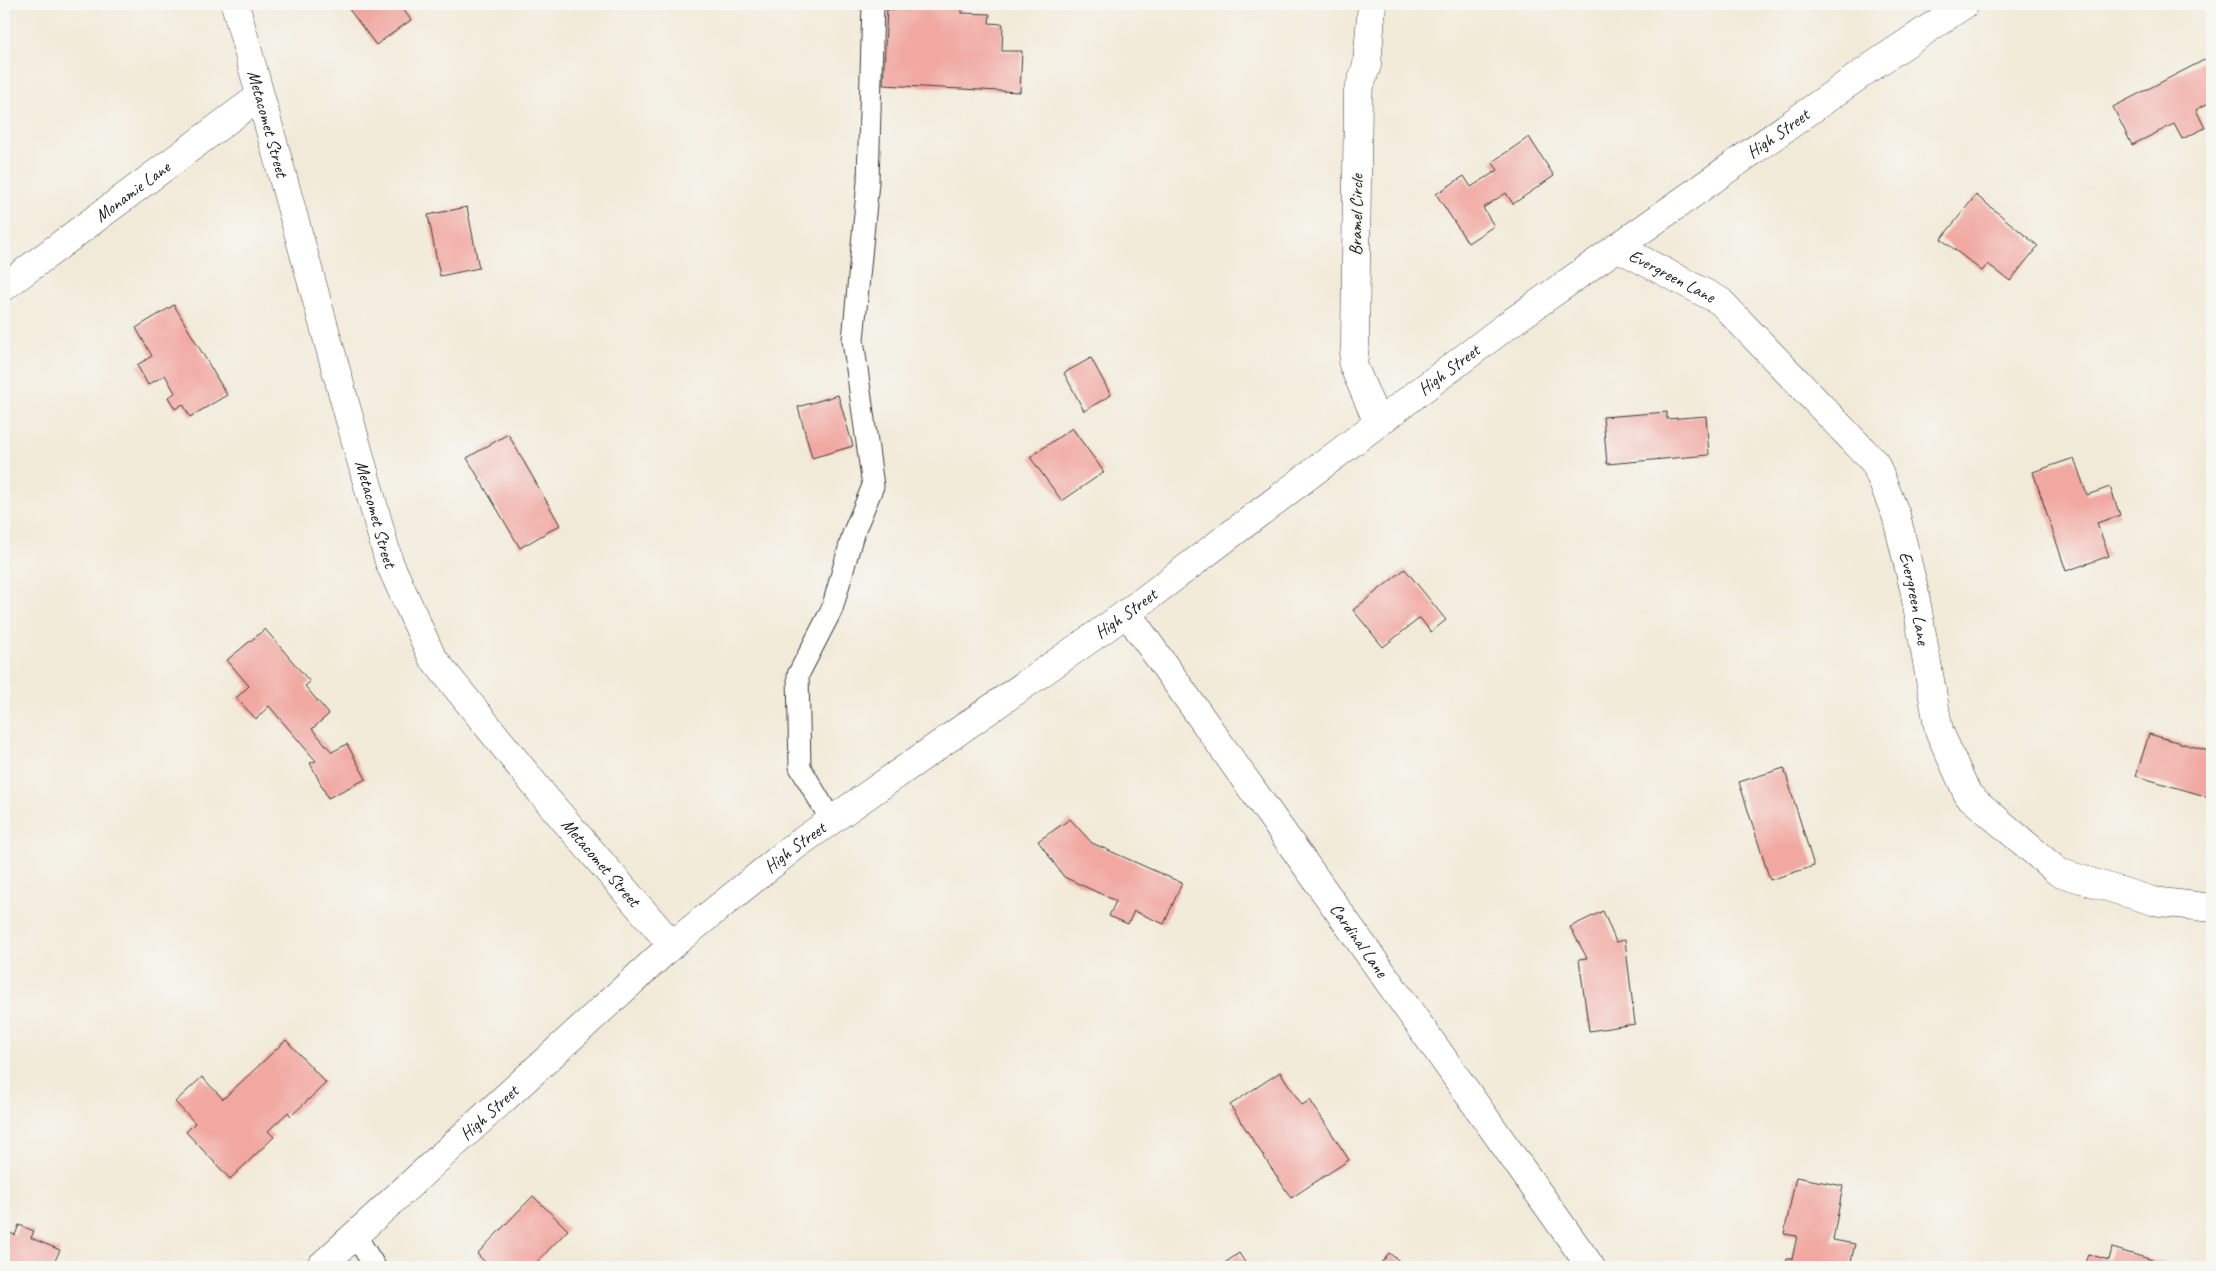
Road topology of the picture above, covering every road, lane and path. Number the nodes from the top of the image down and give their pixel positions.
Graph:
1 (235, 4) edge
2 (873, 4) edge
3 (1372, 4) edge
4 (1965, 4) edge
5 (260, 96) junction
6 (1618, 247) junction
7 (4, 287) edge
8 (1378, 422) junction
9 (1127, 613) junction
10 (831, 820) junction
11 (2212, 908) edge
12 (672, 945) junction
13 (356, 1236) junction
14 (320, 1267) edge
15 (375, 1267) edge
16 (1591, 1267) edge

1 - 5 street, Metacomet Street
2 - 10 lane
3 - 8 street, Bramel Circle
4 - 6 street, High Street
5 - 7 street, Monamie Lane
5 - 12 street, Metacomet Street
6 - 8 street, High Street
6 - 11 street, Evergreen Lane
8 - 9 street, High Street
9 - 10 street, High Street
9 - 16 street, Cardinal Lane
10 - 12 street, High Street
12 - 13 street, High Street
13 - 14 street, High Street
13 - 15 lane

